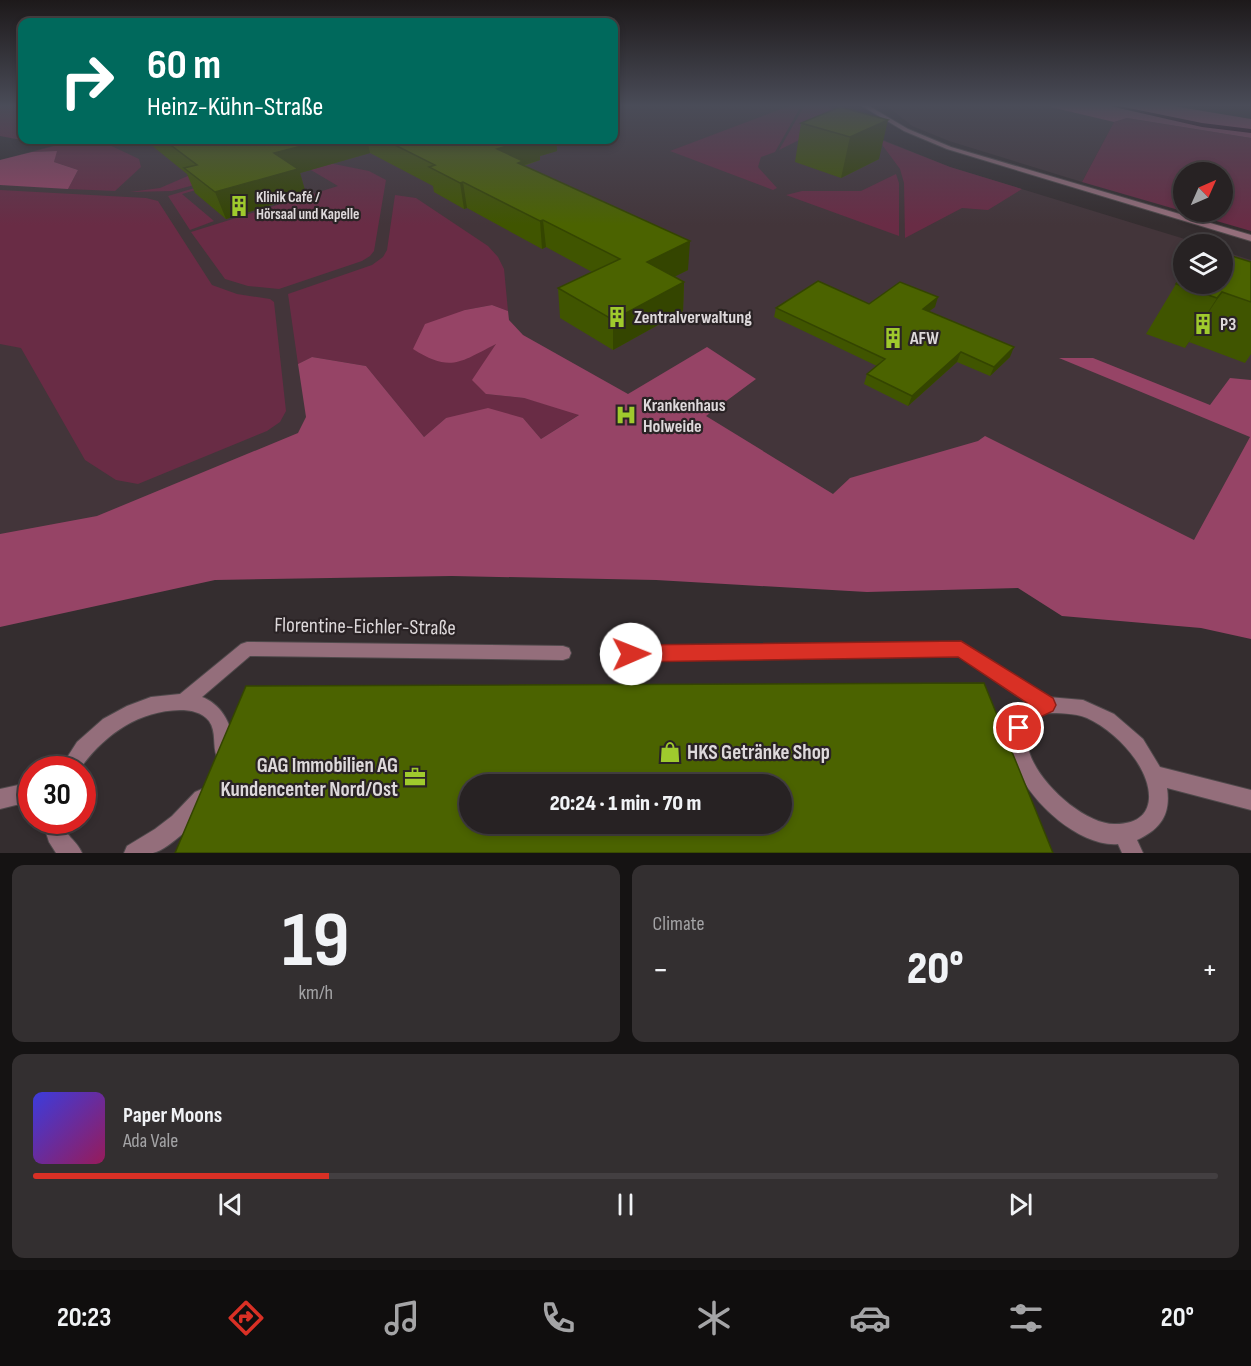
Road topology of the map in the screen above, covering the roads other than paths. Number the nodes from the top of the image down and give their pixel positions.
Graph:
1 (944, 146) edge
2 (1251, 238) edge
3 (563, 654) dead end
4 (608, 654) dead end
5 (185, 700) junction
6 (1046, 705) junction
7 (79, 756) edge
8 (1155, 776) junction
9 (18, 794) edge
10 (0, 799) edge
11 (1251, 800) edge
12 (55, 834) edge
13 (1124, 835) junction
14 (72, 853) edge
15 (134, 853) edge
16 (1133, 853) edge

1 - 2 street
3 - 5 street, Florentine-Eichler-Straße
4 - 6 street
5 - 7 street
5 - 15 street
6 - 8 street
6 - 13 street
8 - 11 street
8 - 13 street
9 - 10 street
12 - 14 street
13 - 16 street

